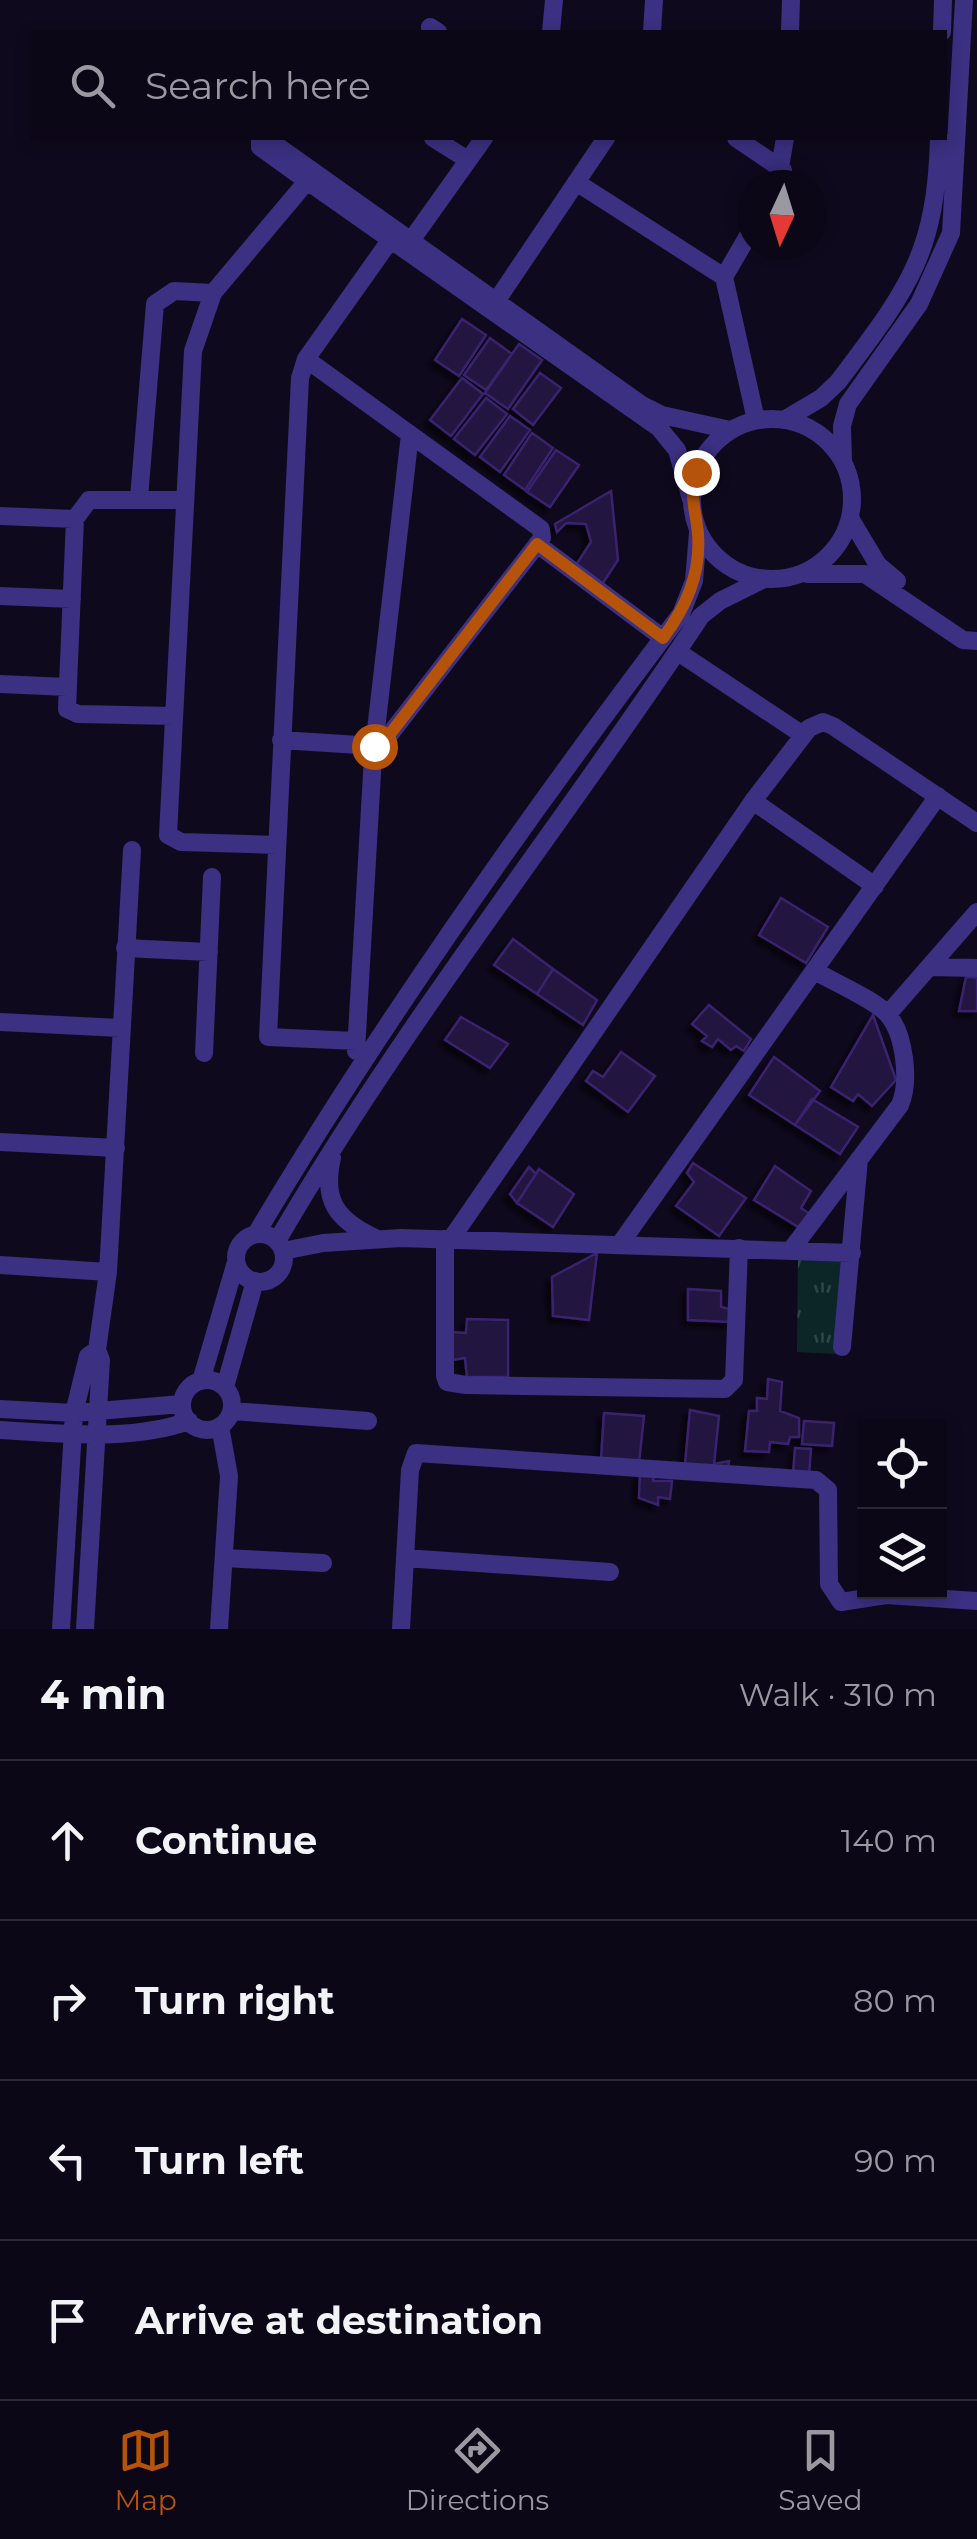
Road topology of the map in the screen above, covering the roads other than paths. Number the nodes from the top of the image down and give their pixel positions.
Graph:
1 (554, 0) edge
2 (654, 0) edge
3 (791, 0) edge
4 (943, 0) edge
5 (964, 0) edge
6 (551, 30) edge
7 (652, 30) edge
8 (790, 30) edge
9 (942, 30) edge
10 (436, 140) edge
11 (483, 140) edge
12 (605, 140) edge
13 (738, 140) edge
14 (785, 140) edge
15 (940, 140) edge
16 (468, 160) junction
17 (772, 170) edge
18 (781, 170) edge
19 (576, 182) junction
20 (401, 240) junction
21 (737, 255) edge
22 (724, 277) junction
23 (214, 293) junction
24 (493, 305) junction
25 (306, 359) junction
26 (756, 420) junction
27 (784, 420) junction
28 (730, 430) junction
29 (410, 434) junction
30 (843, 462) junction
31 (138, 498) junction
32 (691, 499) junction
33 (185, 500) junction
34 (0, 516) edge
35 (850, 518) junction
36 (75, 519) junction
37 (698, 532) junction
38 (537, 544) junction
39 (801, 574) junction
40 (764, 580) junction
41 (0, 596) edge
42 (72, 599) junction
43 (663, 638) junction
44 (974, 640) edge
45 (678, 652) junction
46 (0, 684) edge
47 (68, 687) junction
48 (174, 716) junction
49 (803, 735) junction
50 (281, 740) junction
51 (373, 751) junction
52 (938, 796) junction
53 (753, 801) junction
54 (977, 823) edge
55 (276, 844) junction
56 (132, 850) dead end
57 (212, 877) dead end
58 (875, 886) junction
59 (977, 912) edge
60 (125, 948) junction
61 (209, 952) junction
62 (929, 967) junction
63 (977, 968) edge
64 (814, 971) junction
65 (888, 1014) junction
66 (0, 1022) edge
67 (120, 1028) junction
68 (356, 1041) junction
69 (204, 1053) dead end
70 (357, 1077) junction
71 (313, 1138) junction
72 (0, 1142) edge
73 (334, 1144) junction
74 (116, 1148) junction
75 (859, 1159) junction
76 (256, 1234) junction
77 (375, 1238) junction
78 (448, 1239) junction
79 (620, 1244) junction
80 (280, 1246) junction
81 (739, 1248) junction
82 (791, 1250) junction
83 (852, 1253) junction
84 (236, 1262) junction
85 (0, 1265) edge
86 (108, 1272) junction
87 (254, 1282) junction
88 (842, 1348) dead end
89 (97, 1350) junction
90 (201, 1381) junction
91 (225, 1387) junction
92 (0, 1409) edge
93 (98, 1411) junction
94 (74, 1412) junction
95 (186, 1412) junction
96 (226, 1419) junction
97 (368, 1420) dead end
98 (0, 1430) edge
99 (72, 1434) junction
100 (98, 1434) junction
101 (224, 1558) junction
102 (406, 1558) junction
103 (323, 1563) dead end
104 (610, 1572) dead end
105 (977, 1601) edge
106 (61, 1629) edge
107 (85, 1629) edge
108 (220, 1629) edge
109 (401, 1629) edge

1 - 6 street
2 - 7 street
3 - 8 street
4 - 9 street
5 - 30 street
10 - 16 street
11 - 16 street
12 - 19 street
13 - 17 street
14 - 18 street
15 - 27 street
16 - 20 street
19 - 22 street
19 - 24 street
20 - 23 street
20 - 24 street
20 - 25 street
21 - 22 street
22 - 26 street
23 - 31 street
23 - 33 street
24 - 28 street
24 - 32 street
25 - 29 street
25 - 50 street
26 - 27 street
26 - 28 street
27 - 30 street
28 - 32 street
29 - 38 street
29 - 51 street
30 - 35 street
31 - 33 street
31 - 36 street
32 - 37 street
33 - 48 street
34 - 36 street
35 - 39 street
35 - 44 street
36 - 42 street
37 - 40 street
37 - 43 street
38 - 43 street
38 - 51 street
39 - 40 street
39 - 44 street
40 - 45 street
41 - 42 street
42 - 47 street
43 - 70 street
45 - 49 street
45 - 73 street
46 - 47 street
47 - 48 street
48 - 55 street
49 - 52 street
49 - 53 street
50 - 51 street
50 - 55 street
51 - 68 street
52 - 54 street
52 - 58 street
53 - 58 street
53 - 78 street
55 - 68 street
56 - 60 street
57 - 61 street
58 - 64 street
59 - 62 street
60 - 61 street
60 - 67 street
61 - 69 street
62 - 63 street
62 - 65 street
64 - 65 street
64 - 79 street
65 - 75 street
66 - 67 street
67 - 74 street
68 - 70 street
70 - 71 street
71 - 73 street
71 - 76 street
72 - 74 street
73 - 77 street
73 - 80 street
74 - 86 street
75 - 82 street
75 - 83 street
76 - 80 street
76 - 84 street
77 - 78 street
77 - 80 street
78 - 79 street
78 - 81 street
79 - 81 street
80 - 87 street
81 - 82 street
82 - 83 street
83 - 88 street
84 - 87 street
84 - 90 street
85 - 86 street
86 - 89 street
87 - 91 street
89 - 93 street
89 - 94 street
90 - 91 street
90 - 95 street
91 - 96 street
92 - 94 street
93 - 94 street
93 - 95 street
93 - 100 street
94 - 99 street
95 - 96 street
95 - 100 street
96 - 97 street
96 - 101 street
98 - 99 street
99 - 100 street
99 - 106 street
100 - 107 street
101 - 103 street
101 - 108 street
102 - 104 street
102 - 105 street
102 - 109 street

